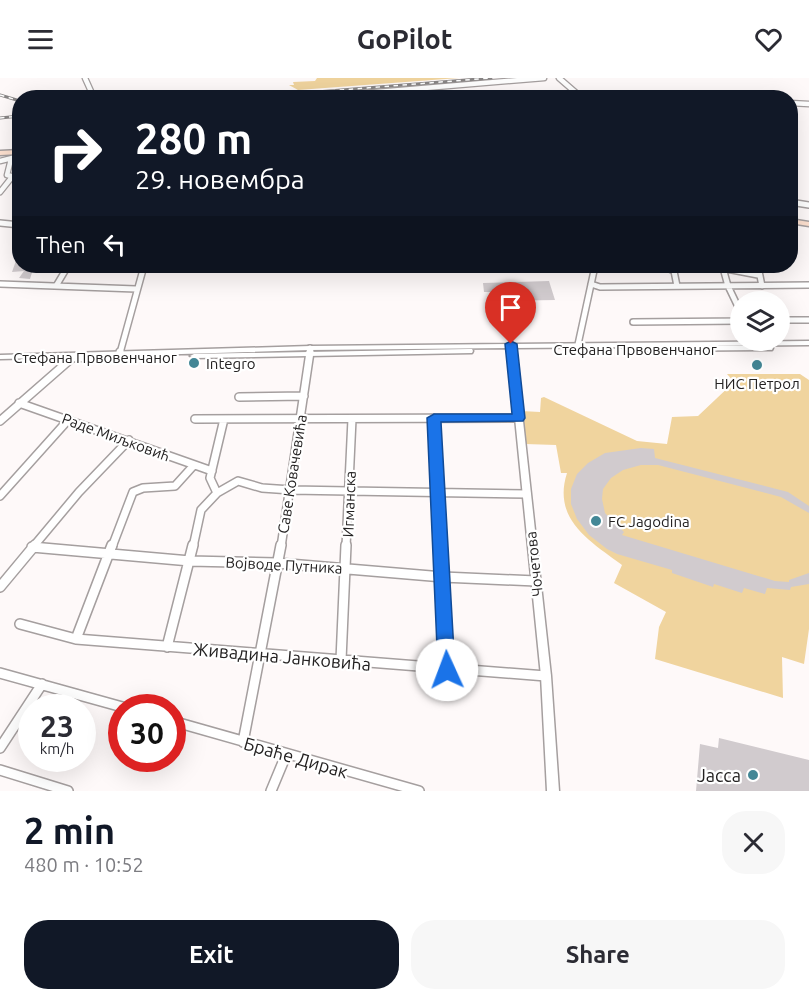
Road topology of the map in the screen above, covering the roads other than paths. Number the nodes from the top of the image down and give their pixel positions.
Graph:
1 (544, 78) edge
2 (559, 78) edge
3 (401, 90) edge
4 (573, 90) edge
5 (0, 153) edge
6 (11, 159) joint
7 (0, 161) edge
8 (12, 177) joint
9 (0, 192) edge
10 (64, 273) edge
11 (142, 273) edge
12 (593, 273) edge
13 (674, 273) edge
14 (724, 273) edge
15 (752, 273) edge
16 (758, 274) joint
17 (0, 284) edge
18 (591, 284) junction
19 (762, 285) junction
20 (809, 285) edge
21 (56, 286) junction
22 (677, 286) junction
23 (728, 286) junction
24 (136, 289) junction
25 (730, 291) edge
26 (790, 320) edge
27 (809, 320) edge
28 (730, 321) edge
29 (633, 322) dead end
30 (809, 342) edge
31 (730, 343) edge
32 (730, 345) edge
33 (790, 345) edge
34 (790, 345) edge
35 (577, 346) junction
36 (511, 347) junction
37 (809, 348) edge
38 (309, 351) junction
39 (78, 354) junction
40 (119, 355) junction
41 (3, 357) edge
42 (69, 360) junction
43 (304, 396) junction
44 (239, 397) dead end
45 (19, 404) junction
46 (434, 418) junction
47 (519, 418) junction
48 (69, 419) junction
49 (195, 419) dead end
50 (224, 419) junction
51 (302, 419) junction
52 (352, 419) junction
53 (0, 421) edge
54 (129, 440) junction
55 (194, 465) junction
56 (212, 471) junction
57 (291, 490) junction
58 (350, 492) junction
59 (217, 493) junction
60 (438, 494) junction
61 (527, 494) junction
62 (0, 495) edge
63 (32, 547) junction
64 (108, 555) junction
65 (190, 561) junction
66 (277, 563) junction
67 (347, 568) junction
68 (443, 577) junction
69 (536, 581) junction
70 (0, 587) edge
71 (20, 624) dead end
72 (76, 639) junction
73 (166, 647) junction
74 (262, 655) junction
75 (341, 660) junction
76 (447, 670) junction
77 (0, 673) edge
78 (546, 676) junction
79 (42, 684) junction
80 (108, 703) edge
81 (186, 725) edge
82 (243, 742) junction
83 (0, 748) edge
84 (286, 755) junction
85 (0, 770) edge
86 (551, 789) edge
87 (68, 791) edge
88 (271, 791) edge
89 (419, 791) edge

1 - 3 street
2 - 4 street
5 - 7 main road
6 - 7 street
6 - 8 street
8 - 9 street
10 - 21 street
11 - 24 street
12 - 18 street
13 - 22 street
14 - 23 street
15 - 16 street
16 - 19 street
17 - 21 street
18 - 22 street
18 - 35 street
19 - 20 street
19 - 23 street
21 - 24 street
22 - 23 street
23 - 25 street
24 - 40 street
26 - 27 street
28 - 29 street
30 - 33 street, Стефана Првовенчаног
31 - 35 street, Стефана Првовенчаног
32 - 35 street, Стефана Првовенчаног
34 - 37 street, Стефана Првовенчаног
35 - 36 street, Стефана Првовенчаног
36 - 38 street, Стефана Првовенчаног
36 - 47 street, Чочетова
38 - 40 street, Стефана Првовенчаног
38 - 43 street, Саве Ковачевића
39 - 40 street, Стефана Првовенчаног
39 - 41 street, Стефана Првовенчаног
39 - 42 street
40 - 42 street, Стефана Првовенчаног
41 - 42 street, Стефана Првовенчаног
42 - 45 street
43 - 44 street
43 - 51 street, Саве Ковачевића
45 - 48 street, Раде Миљковић
45 - 53 street
46 - 47 street
46 - 52 street
46 - 60 street
47 - 61 street, Чочетова
48 - 54 street, Раде Миљковић
48 - 62 street
49 - 50 street
50 - 51 street
50 - 56 street
51 - 52 street
51 - 57 street, Саве Ковачевића
52 - 58 street, Игманска
54 - 55 street, Раде Миљковић
54 - 63 street
55 - 56 street, Раде Миљковић
55 - 64 street
56 - 59 street
57 - 58 street
57 - 59 street
57 - 66 street, Саве Ковачевића
58 - 60 street
58 - 67 street, Игманска
59 - 65 street
60 - 61 street
60 - 68 street
61 - 69 street, Чочетова
63 - 64 street, Војводе Путника
63 - 70 street
64 - 65 street, Војводе Путника
64 - 72 street
65 - 66 street, Војводе Путника
65 - 73 street
66 - 67 street, Војводе Путника
66 - 74 street, Саве Ковачевића
67 - 68 street, Војводе Путника
67 - 75 street, Игманска
68 - 69 street, Војводе Путника
68 - 76 street
69 - 78 street, Чочетова
71 - 72 street, Живадина Јанковића
72 - 73 street, Живадина Јанковића
73 - 74 street, Живадина Јанковића
74 - 75 street, Живадина Јанковића
74 - 82 street, Саве Ковачевића
75 - 76 street, Живадина Јанковића
76 - 78 street, Живадина Јанковића
77 - 79 street
78 - 86 street, Чочетова
79 - 80 street
79 - 83 street
81 - 82 street, Браће Дирак
82 - 84 street, Браће Дирак
84 - 88 street
84 - 89 street, Браће Дирак
85 - 87 street

